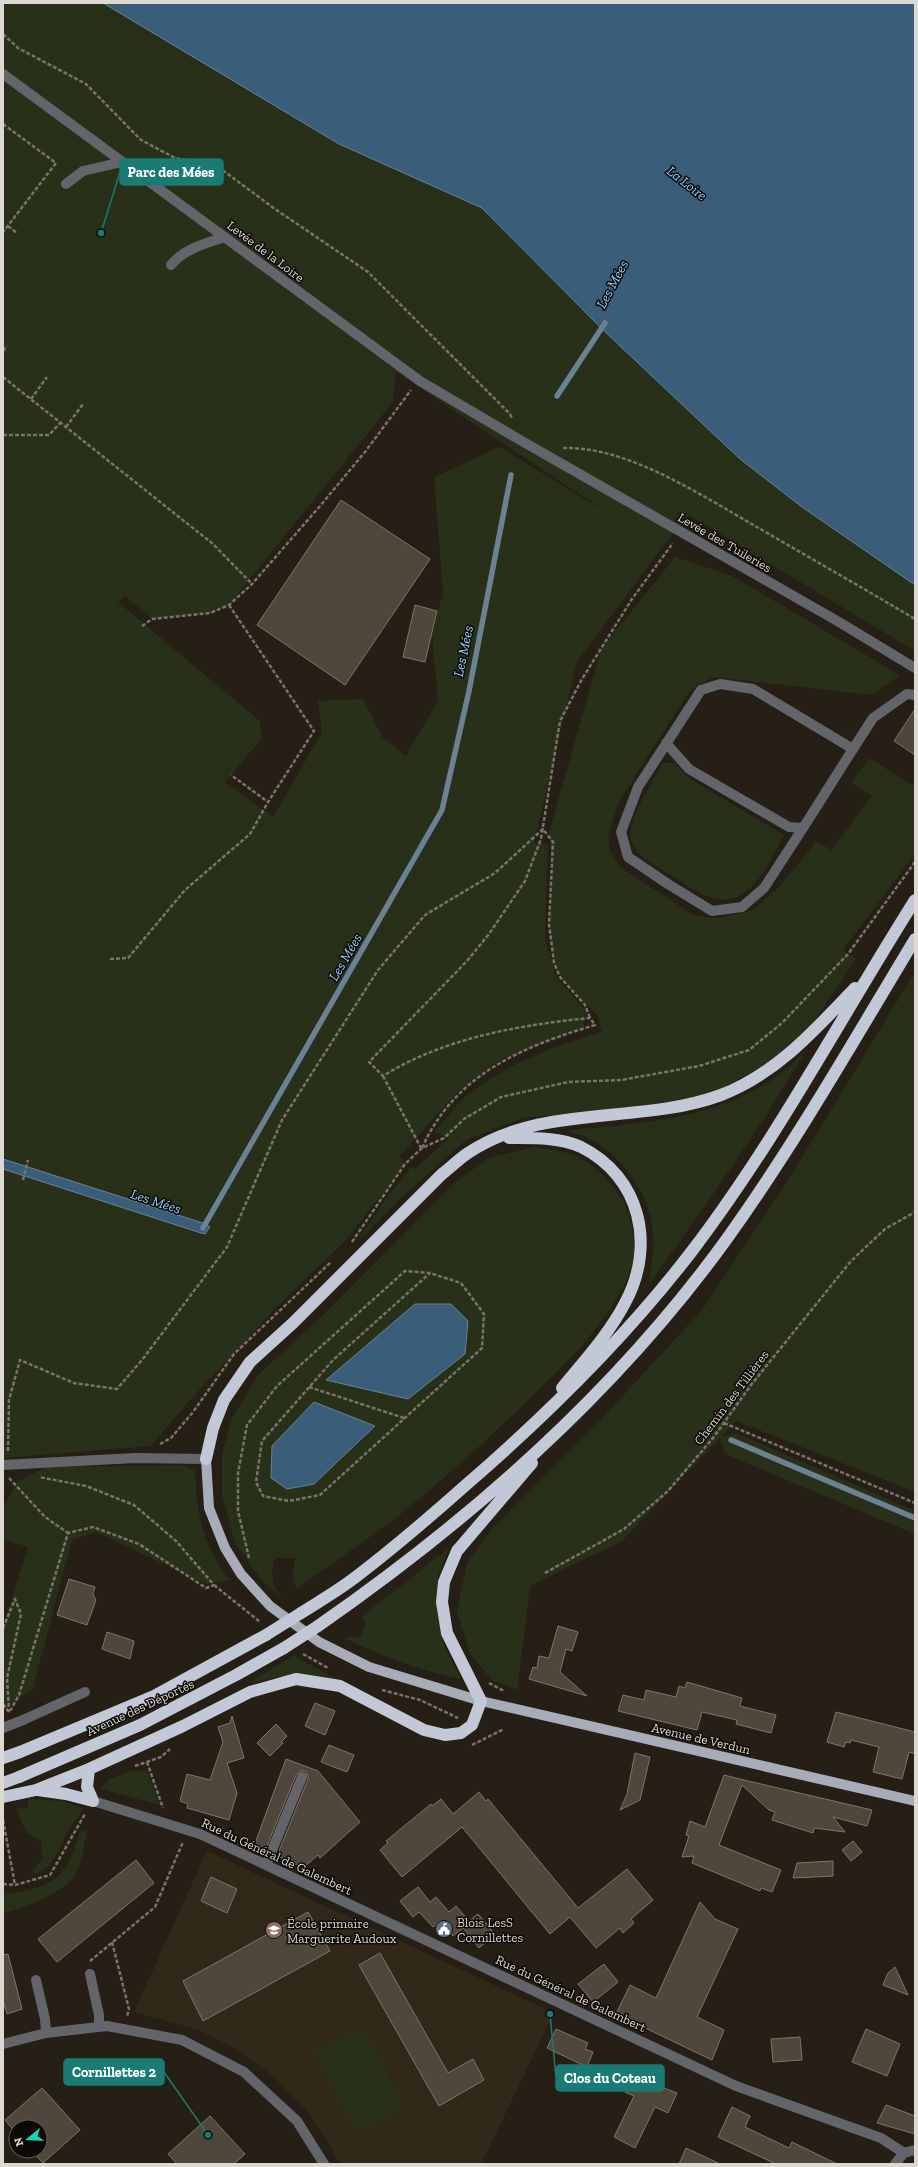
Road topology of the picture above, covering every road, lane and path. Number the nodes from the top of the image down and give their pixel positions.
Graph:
1 (3, 34) edge
2 (3, 74) edge
3 (3, 124) edge
4 (122, 162) junction
5 (66, 184) dead end
6 (8, 226) junction
7 (3, 232) edge
8 (17, 233) dead end
9 (225, 237) junction
10 (171, 265) dead end
11 (7, 346) dead end
12 (3, 351) edge
13 (3, 376) edge
14 (47, 377) dead end
15 (420, 381) junction
16 (31, 399) junction
17 (83, 404) dead end
18 (61, 422) junction
19 (66, 427) junction
20 (3, 435) edge
21 (520, 440) junction
22 (562, 448) dead end
23 (681, 532) junction
24 (252, 584) junction
25 (229, 605) junction
26 (915, 619) edge
27 (142, 626) dead end
28 (915, 668) edge
29 (915, 695) edge
30 (666, 743) junction
31 (853, 749) junction
32 (231, 775) dead end
33 (268, 802) junction
34 (803, 828) junction
35 (543, 829) junction
36 (915, 862) edge
37 (915, 900) edge
38 (915, 939) edge
39 (110, 959) dead end
40 (871, 971) junction
41 (590, 1018) junction
42 (383, 1076) junction
43 (500, 1137) junction
44 (422, 1148) junction
45 (28, 1160) dead end
46 (22, 1180) dead end
47 (915, 1212) edge
48 (351, 1243) dead end
49 (334, 1259) dead end
50 (430, 1273) junction
51 (20, 1360) dead end
52 (310, 1387) junction
53 (405, 1418) junction
54 (724, 1423) junction
55 (532, 1427) junction
56 (555, 1436) junction
57 (135, 1458) junction
58 (206, 1460) junction
59 (27, 1463) junction
60 (3, 1465) edge
61 (915, 1503) edge
62 (250, 1563) dead end
63 (545, 1573) dead end
64 (3, 1628) edge
65 (482, 1680) dead end
66 (85, 1692) dead end
67 (507, 1693) dead end
68 (481, 1701) junction
69 (3, 1704) edge
70 (9, 1713) junction
71 (3, 1728) edge
72 (504, 1729) dead end
73 (468, 1746) dead end
74 (173, 1747) dead end
75 (3, 1758) edge
76 (147, 1762) junction
77 (130, 1768) dead end
78 (89, 1769) junction
79 (302, 1777) dead end
80 (3, 1783) edge
81 (36, 1790) junction
82 (3, 1797) edge
83 (915, 1801) edge
84 (90, 1806) junction
85 (163, 1808) dead end
86 (3, 1820) edge
87 (183, 1842) dead end
88 (266, 1865) junction
89 (3, 1884) edge
90 (15, 1885) junction
91 (112, 1942) junction
92 (90, 1974) joint
93 (36, 1980) dead end
94 (127, 2017) dead end
95 (98, 2027) junction
96 (46, 2033) junction
97 (3, 2044) edge
98 (915, 2150) edge
99 (904, 2153) junction
100 (324, 2164) edge
101 (895, 2164) edge

1 - 21 path
2 - 4 street, Levée de la Loire
3 - 6 path
4 - 5 street
4 - 9 street, Levée de la Loire
6 - 7 path
6 - 8 path
9 - 10 street
9 - 15 street, Levée de la Loire
11 - 12 path
13 - 16 path
14 - 16 path
15 - 21 street, Levée de la Loire
15 - 24 path
16 - 18 path
17 - 19 path
18 - 19 path
18 - 20 path
19 - 24 path
21 - 23 street, Levée des Tuileries
22 - 26 path
23 - 28 street, Levée des Tuileries
23 - 35 path
24 - 25 path
25 - 27 path
25 - 33 path
29 - 31 street
30 - 31 street
30 - 34 street
30 - 34 street
31 - 34 street
32 - 33 path
33 - 39 path
35 - 41 path
35 - 42 path
35 - 51 path
36 - 44 path
37 - 40 highway
38 - 56 highway
40 - 43 highway
40 - 55 highway
41 - 42 path
41 - 44 path
42 - 44 path
43 - 55 highway
43 - 58 highway
44 - 48 path
45 - 46 path
47 - 54 path, Chemin des Tillières
49 - 57 path
50 - 52 path
50 - 53 path
50 - 62 path
52 - 53 path
52 - 53 path
54 - 61 path
54 - 63 path, Chemin des Tillières
55 - 75 highway, Avenue des Déportés, bridge
56 - 68 highway
56 - 80 highway, Avenue des Déportés, bridge
57 - 58 street
57 - 59 street
58 - 68 main road, Avenue de Verdun
59 - 60 street
59 - 70 path
64 - 70 path
65 - 67 path
66 - 71 street, bridge
68 - 78 highway
68 - 83 main road, Avenue de Verdun
69 - 70 path
72 - 73 path
74 - 76 path
76 - 77 path
76 - 85 path
78 - 81 highway
78 - 84 highway
79 - 88 street
81 - 82 highway
81 - 84 highway
84 - 88 street, Rue du Général de Galembert
84 - 90 path
86 - 90 path
87 - 91 path
88 - 99 street, Rue du Général de Galembert
89 - 90 path
91 - 92 path
91 - 94 path
92 - 95 street
93 - 96 street
95 - 96 street
95 - 100 street
96 - 97 street
98 - 99 street
99 - 101 street

